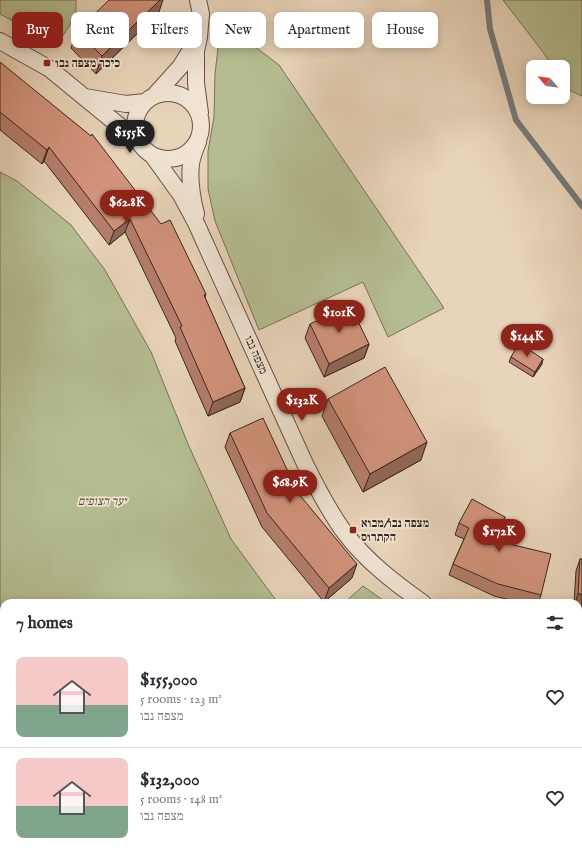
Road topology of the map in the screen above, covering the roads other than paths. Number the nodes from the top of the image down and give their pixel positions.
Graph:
1 (198, 0) edge
2 (201, 12) edge
3 (0, 41) edge
4 (192, 48) edge
5 (197, 48) edge
6 (82, 96) junction
7 (149, 99) junction
8 (200, 116) junction
9 (199, 138) junction
10 (139, 142) junction
11 (153, 156) junction
12 (199, 231) junction
13 (418, 599) edge

1 - 2 street
3 - 6 street
4 - 7 street
5 - 8 street
6 - 7 street
6 - 10 street
7 - 8 street
7 - 10 street
8 - 9 street
9 - 11 street
9 - 12 street, מצפה נבו
10 - 11 street
11 - 12 street, מצפה נבו
12 - 13 street, מצפה נבו

